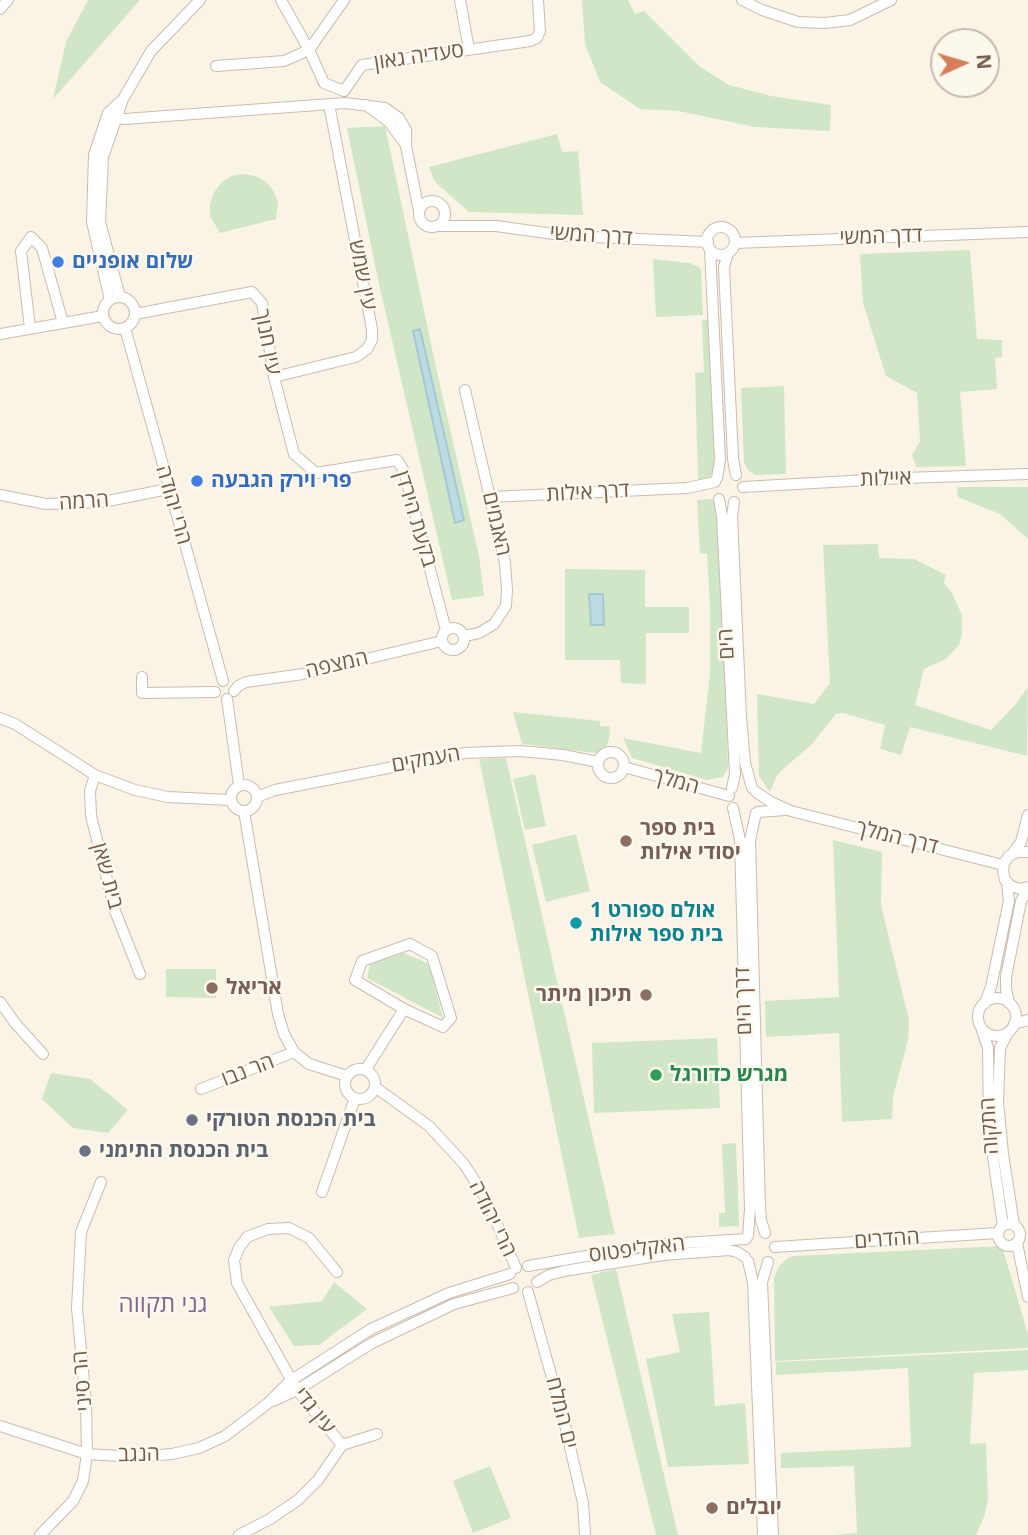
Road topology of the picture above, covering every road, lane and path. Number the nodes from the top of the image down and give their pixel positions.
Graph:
1 (8, 0) edge
2 (200, 0) edge
3 (281, 0) edge
4 (344, 0) edge
5 (460, 0) edge
6 (538, 0) edge
7 (742, 0) edge
8 (891, 0) edge
9 (0, 9) edge
10 (469, 49) junction
11 (309, 50) junction
12 (216, 66) dead end
13 (123, 99) junction
14 (329, 104) junction
15 (116, 118) junction
16 (415, 179) junction
17 (440, 206) junction
18 (419, 211) junction
19 (435, 226) junction
20 (475, 226) junction
21 (1028, 232) edge
22 (735, 243) junction
23 (709, 245) junction
24 (728, 253) junction
25 (115, 299) junction
26 (135, 314) junction
27 (103, 316) junction
28 (63, 323) junction
29 (30, 328) junction
30 (125, 328) junction
31 (0, 334) edge
32 (274, 377) junction
33 (465, 390) dead end
34 (305, 464) joint
35 (1028, 474) edge
36 (736, 475) junction
37 (716, 480) junction
38 (743, 487) junction
39 (687, 488) junction
40 (168, 489) junction
41 (0, 495) edge
42 (490, 497) junction
43 (718, 498) junction
44 (734, 502) junction
45 (444, 635) junction
46 (464, 636) junction
47 (142, 677) dead end
48 (223, 681) junction
49 (215, 692) junction
50 (231, 695) junction
51 (0, 718) edge
52 (598, 762) junction
53 (624, 767) junction
54 (95, 775) junction
55 (239, 785) junction
56 (754, 790) junction
57 (730, 792) junction
58 (257, 797) junction
59 (230, 800) junction
60 (733, 808) junction
61 (244, 811) junction
62 (791, 811) junction
63 (757, 813) junction
64 (1028, 815) edge
65 (1028, 852) edge
66 (1012, 854) junction
67 (1003, 865) junction
68 (1007, 882) junction
69 (1028, 888) edge
70 (140, 974) dead end
71 (0, 1002) edge
72 (985, 1003) junction
73 (1010, 1004) junction
74 (404, 1009) junction
75 (1028, 1010) edge
76 (1028, 1020) edge
77 (981, 1027) junction
78 (1012, 1028) junction
79 (294, 1052) junction
80 (43, 1054) dead end
81 (366, 1069) junction
82 (347, 1076) junction
83 (375, 1087) junction
84 (201, 1089) dead end
85 (355, 1098) junction
86 (101, 1182) dead end
87 (322, 1192) dead end
88 (765, 1233) junction
89 (1013, 1234) edge
90 (747, 1237) junction
91 (775, 1247) junction
92 (747, 1259) junction
93 (768, 1262) junction
94 (528, 1266) junction
95 (513, 1271) junction
96 (337, 1272) dead end
97 (537, 1282) junction
98 (513, 1289) junction
99 (528, 1292) junction
100 (1027, 1294) edge
101 (293, 1386) junction
102 (0, 1426) edge
103 (377, 1434) dead end
104 (341, 1444) junction
105 (87, 1454) junction
106 (40, 1535) edge
107 (239, 1535) edge
108 (585, 1535) edge
109 (764, 1535) edge
110 (773, 1535) edge

1 - 9 street
2 - 13 street
3 - 11 street
4 - 11 street
5 - 10 street
6 - 10 street, סעדיה גאון
7 - 8 street
10 - 11 street, סעדיה גאון
11 - 12 street
13 - 15 street
13 - 25 street
14 - 15 street
14 - 16 street
14 - 32 street, עין שמש
15 - 25 street
16 - 17 street
16 - 18 street
17 - 18 street
17 - 19 street
17 - 20 street, דרך המשי
18 - 19 street
19 - 20 street, דרך המשי
20 - 23 street, דרך המשי
21 - 22 street, דדך המשי
22 - 23 street
22 - 24 street
23 - 24 street
23 - 37 street
24 - 36 street
25 - 26 street
25 - 27 street
26 - 30 street
26 - 32 street, עין חנוך
27 - 28 street
27 - 30 street
28 - 29 street
28 - 29 street
29 - 31 street
30 - 40 street, הרי יהודה
32 - 34 street, עין חנוך
33 - 42 street, האגמים
34 - 45 street, בקעת הירדן
35 - 38 street, איילות
36 - 37 street
36 - 38 street
37 - 39 street
37 - 43 street
38 - 44 street
39 - 42 street, דרך אילות
39 - 43 street
40 - 41 street, הרמה
40 - 48 street, הרי יהודה
42 - 46 street, האגמים
43 - 44 street
43 - 57 street, הים
44 - 56 street
45 - 46 street
45 - 46 street
45 - 50 street, המצפה
47 - 49 street
48 - 49 street
48 - 50 street
49 - 50 street
50 - 55 street
51 - 54 street
52 - 53 street
52 - 53 street
52 - 58 street, העמקים
53 - 57 street, המלך
54 - 59 street
54 - 70 street, בית שאן
55 - 58 street
55 - 59 street
56 - 57 street
56 - 62 street
56 - 63 street
57 - 60 street
58 - 61 street
59 - 61 street
60 - 63 street
60 - 90 street, דרך הים
61 - 79 street
62 - 63 street
62 - 67 street, דרך המלך
63 - 88 street, דרך הים
64 - 66 street
65 - 66 street
66 - 67 street
67 - 68 street
68 - 69 street
68 - 72 street
69 - 73 street
71 - 80 street
72 - 73 street
72 - 77 street
73 - 75 street
73 - 78 street
74 - 74 street
74 - 81 street
76 - 78 street
77 - 78 street
77 - 89 street, התקוה
78 - 89 street, התקוה
79 - 82 street
79 - 84 street, הר נבו
81 - 82 street
81 - 83 street
82 - 85 street
83 - 85 street
83 - 95 street, הרי יהודה
85 - 87 street
86 - 105 street, הר סיני
88 - 90 street
88 - 91 street
89 - 91 street, ההדרים
89 - 100 street
90 - 92 street
90 - 94 street, האקליפטוס
91 - 93 street
92 - 93 street
92 - 97 street, האקליפטוס
92 - 109 street
93 - 110 street
94 - 95 street
94 - 97 street
95 - 98 street
95 - 101 street, הנגב
96 - 101 street, עין גדי
97 - 99 street
98 - 99 street
98 - 101 street, הנגב
99 - 108 street, ים המלח
101 - 104 street, עין גדי
101 - 105 street, הנגב
102 - 105 street, הנגב
103 - 104 street, עין גדי
104 - 107 street
105 - 106 street, הר סיני

